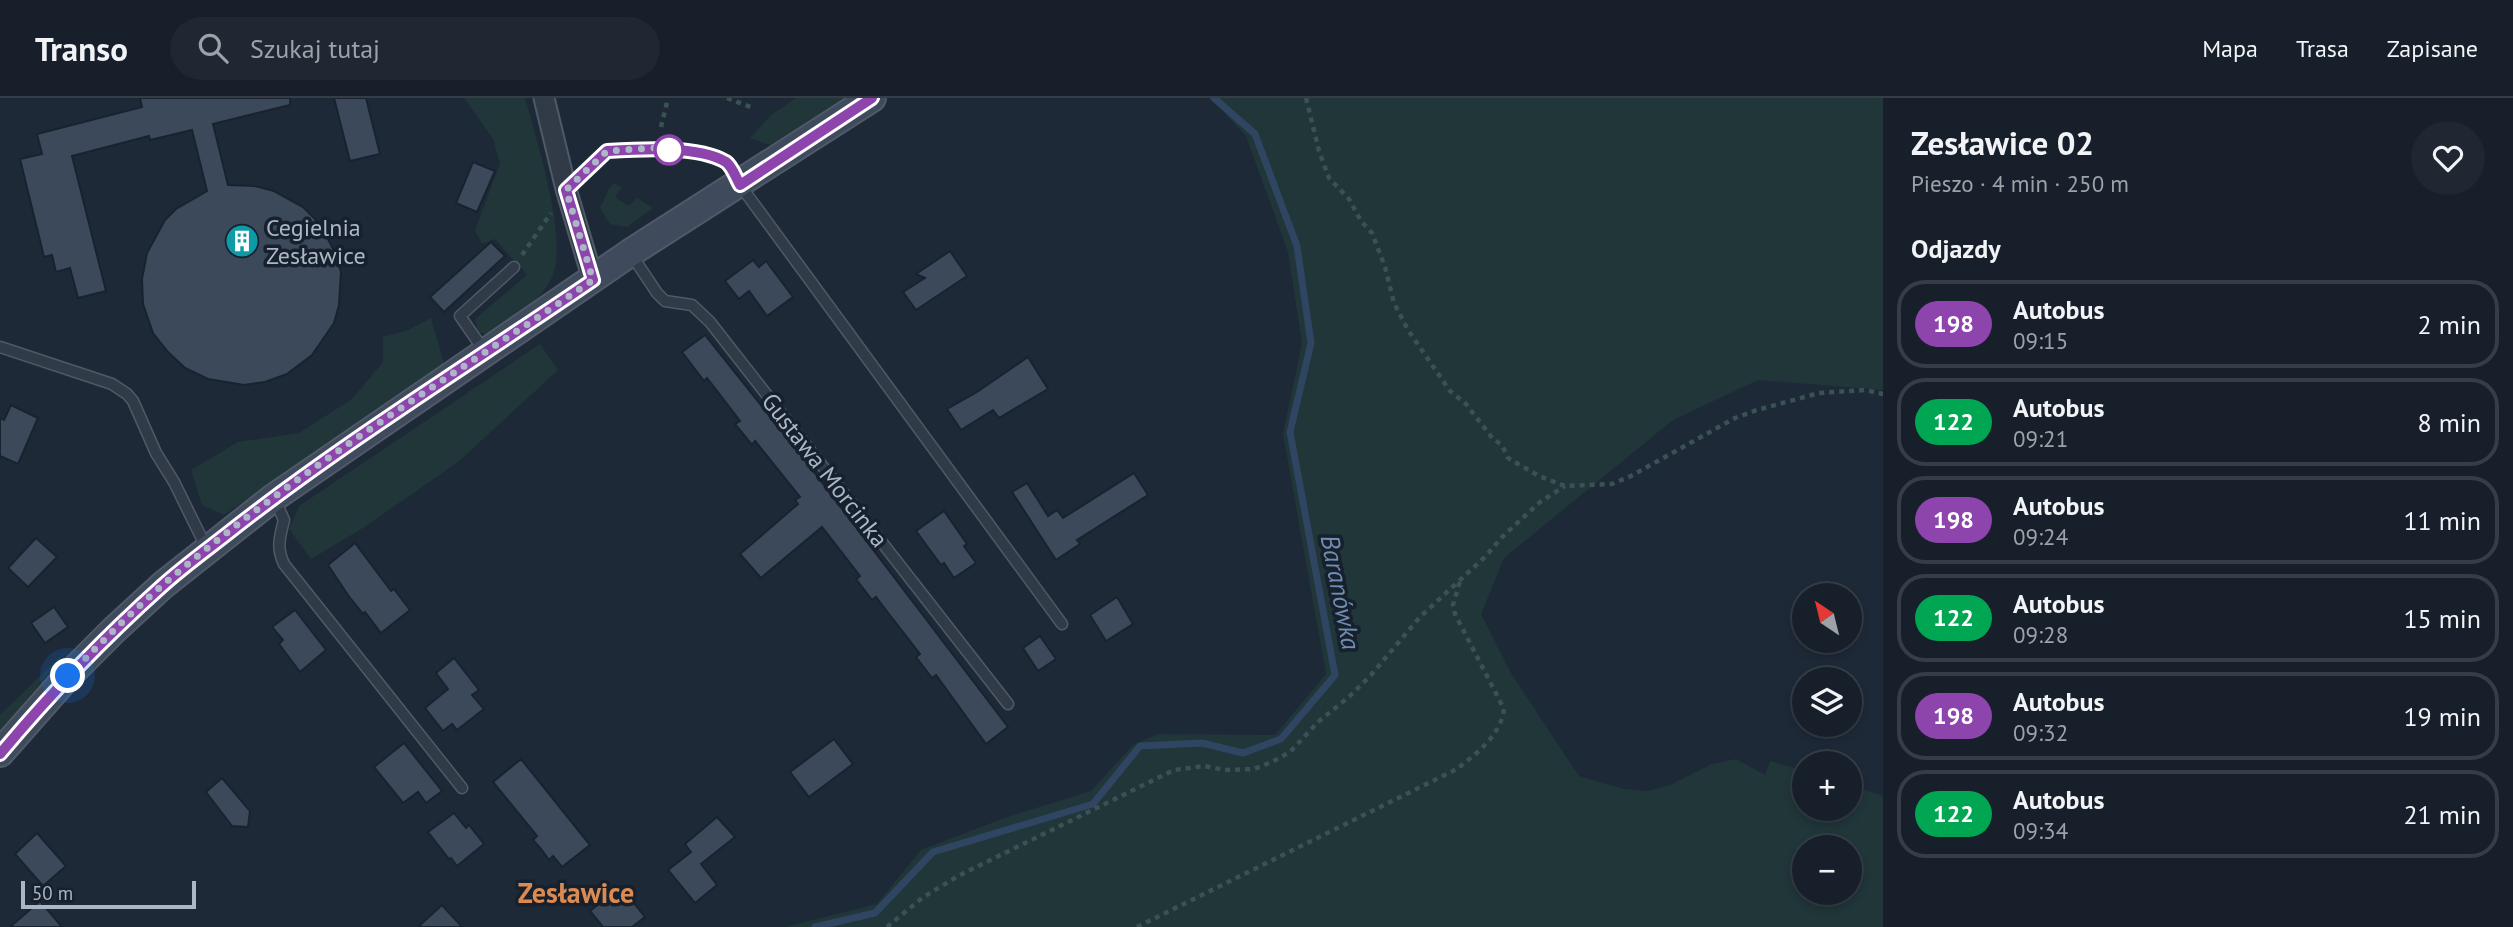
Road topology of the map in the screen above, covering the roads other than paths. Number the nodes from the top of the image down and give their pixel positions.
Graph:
1 (544, 98) edge
2 (872, 98) edge
3 (740, 185) junction
4 (566, 190) junction
5 (630, 253) junction
6 (514, 267) road end
7 (593, 280) junction
8 (0, 347) edge
9 (485, 352) junction
10 (273, 498) junction
11 (207, 549) junction
12 (1062, 624) dead end
13 (1007, 704) dead end
14 (0, 753) edge
15 (462, 788) dead end

1 - 4 street
2 - 3 street
3 - 4 lane
3 - 5 street
3 - 12 lane
4 - 7 street
5 - 7 street
5 - 13 lane, Gustawa Morcinka
6 - 9 lane
7 - 9 street
8 - 11 lane
9 - 10 street
10 - 11 street
10 - 15 lane
11 - 14 street

